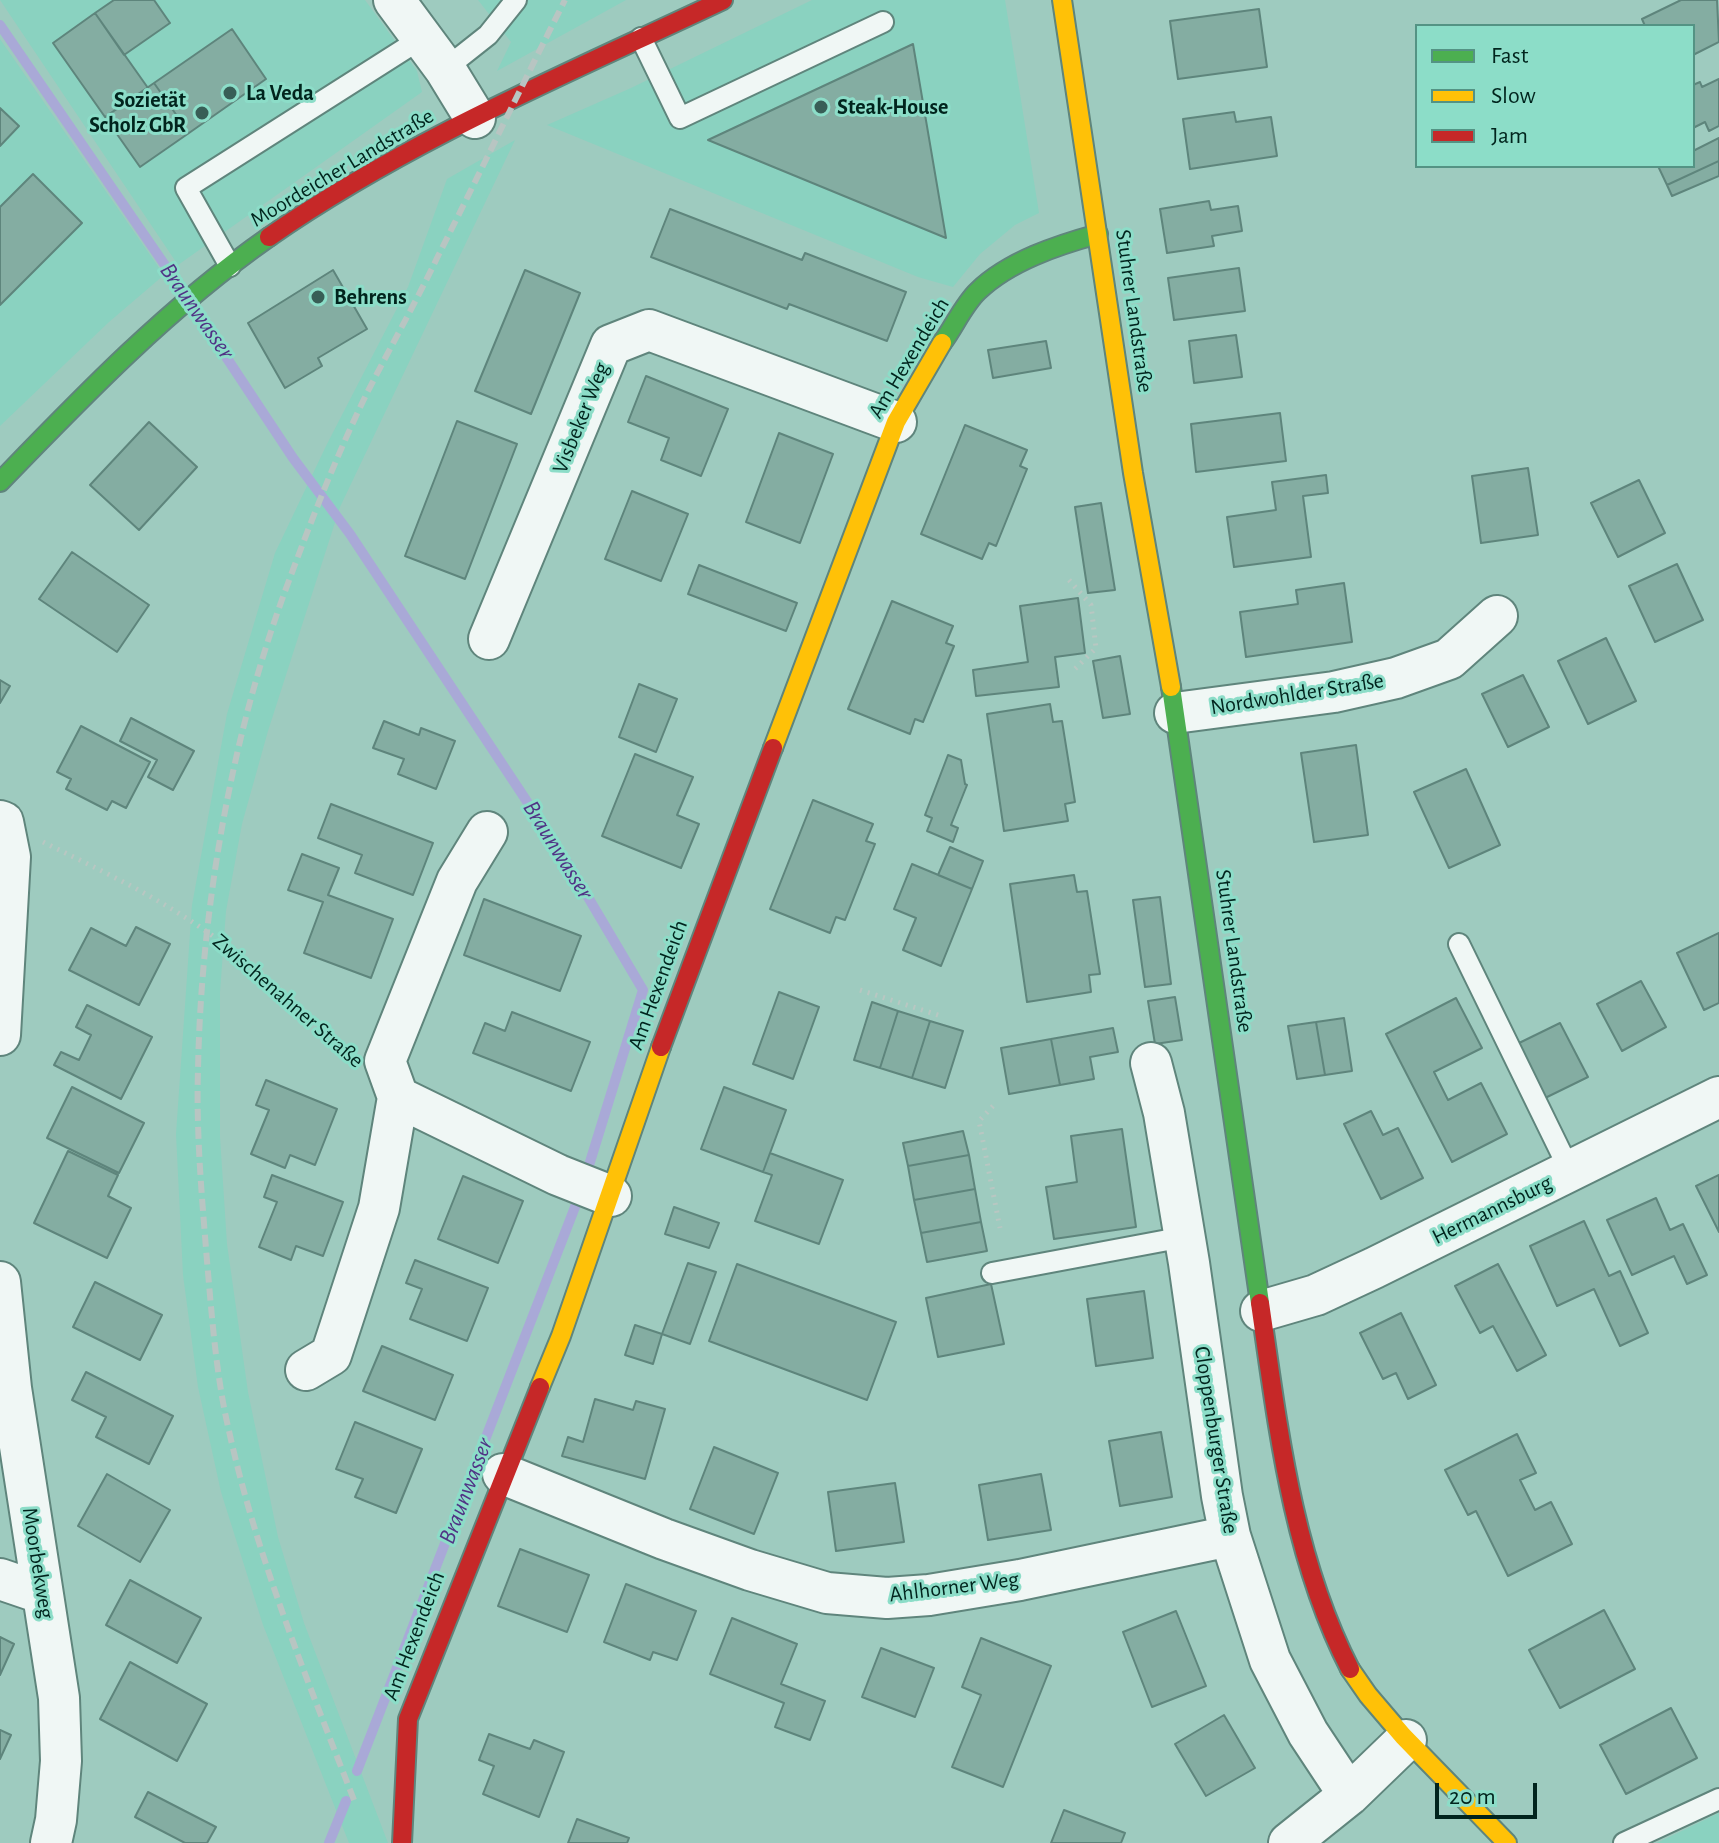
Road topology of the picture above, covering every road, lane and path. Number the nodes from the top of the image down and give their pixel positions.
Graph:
1 (394, 0) edge
2 (516, 0) edge
3 (723, 0) edge
4 (1062, 0) edge
5 (883, 22) dead end
6 (641, 38) junction
7 (433, 54) junction
8 (475, 118) junction
9 (1098, 234) junction
10 (230, 266) junction
11 (896, 422) junction
12 (4, 471) edge
13 (1069, 580) dead end
14 (1497, 616) dead end
15 (489, 639) dead end
16 (1073, 671) dead end
17 (1175, 713) junction
18 (2, 821) edge
19 (487, 832) dead end
20 (1459, 944) dead end
21 (860, 990) dead end
22 (941, 1016) dead end
23 (0, 1035) edge
24 (351, 1054) dead end
25 (1151, 1063) dead end
26 (398, 1097) junction
27 (1719, 1097) edge
28 (993, 1106) dead end
29 (1570, 1171) junction
30 (611, 1196) junction
31 (1000, 1228) dead end
32 (1184, 1237) junction
33 (992, 1273) dead end
34 (0, 1282) edge
35 (1261, 1311) junction
36 (306, 1370) dead end
37 (503, 1474) junction
38 (1230, 1536) junction
39 (0, 1579) edge
40 (41, 1593) junction
41 (1406, 1740) junction
42 (1349, 1795) junction
43 (1719, 1799) edge
44 (1305, 1838) edge
45 (51, 1843) edge
46 (402, 1843) edge
47 (1507, 1843) edge
48 (1624, 1843) edge

1 - 7 street
2 - 7 lane
3 - 6 main road, Moordeicher Landstraße
4 - 9 main road, Stuhrer Landstraße
5 - 6 lane
6 - 8 main road, Moordeicher Landstraße
7 - 8 street
7 - 10 lane
8 - 10 main road, Moordeicher Landstraße
9 - 11 main road, Am Hexendeich
9 - 17 main road, Stuhrer Landstraße
10 - 12 main road, Moordeicher Landstraße
11 - 15 street, Visbeker Weg
11 - 30 main road, Am Hexendeich
13 - 16 path
14 - 17 street, Nordwohlder Straße
17 - 35 main road, Stuhrer Landstraße
18 - 23 street
18 - 24 path, Zwischenahner Straße
19 - 26 street, Zwischenahner Straße
20 - 29 lane
21 - 22 path
25 - 32 street, Cloppenburger Straße
26 - 30 street
26 - 36 street, Zwischenahner Straße
27 - 29 street, Hermannsburg
28 - 31 path
29 - 35 street, Hermannsburg
30 - 37 main road, Am Hexendeich
32 - 33 lane
32 - 38 street, Cloppenburger Straße
34 - 40 street, Moorbekweg
35 - 41 main road, Stuhrer Landstraße
37 - 38 street, Ahlhorner Weg
37 - 46 main road, Am Hexendeich
38 - 42 street, Cloppenburger Straße
39 - 40 street
40 - 45 street, Moorbekweg
41 - 42 street
41 - 47 main road, Stuhrer Landstraße
42 - 44 street
43 - 48 lane

